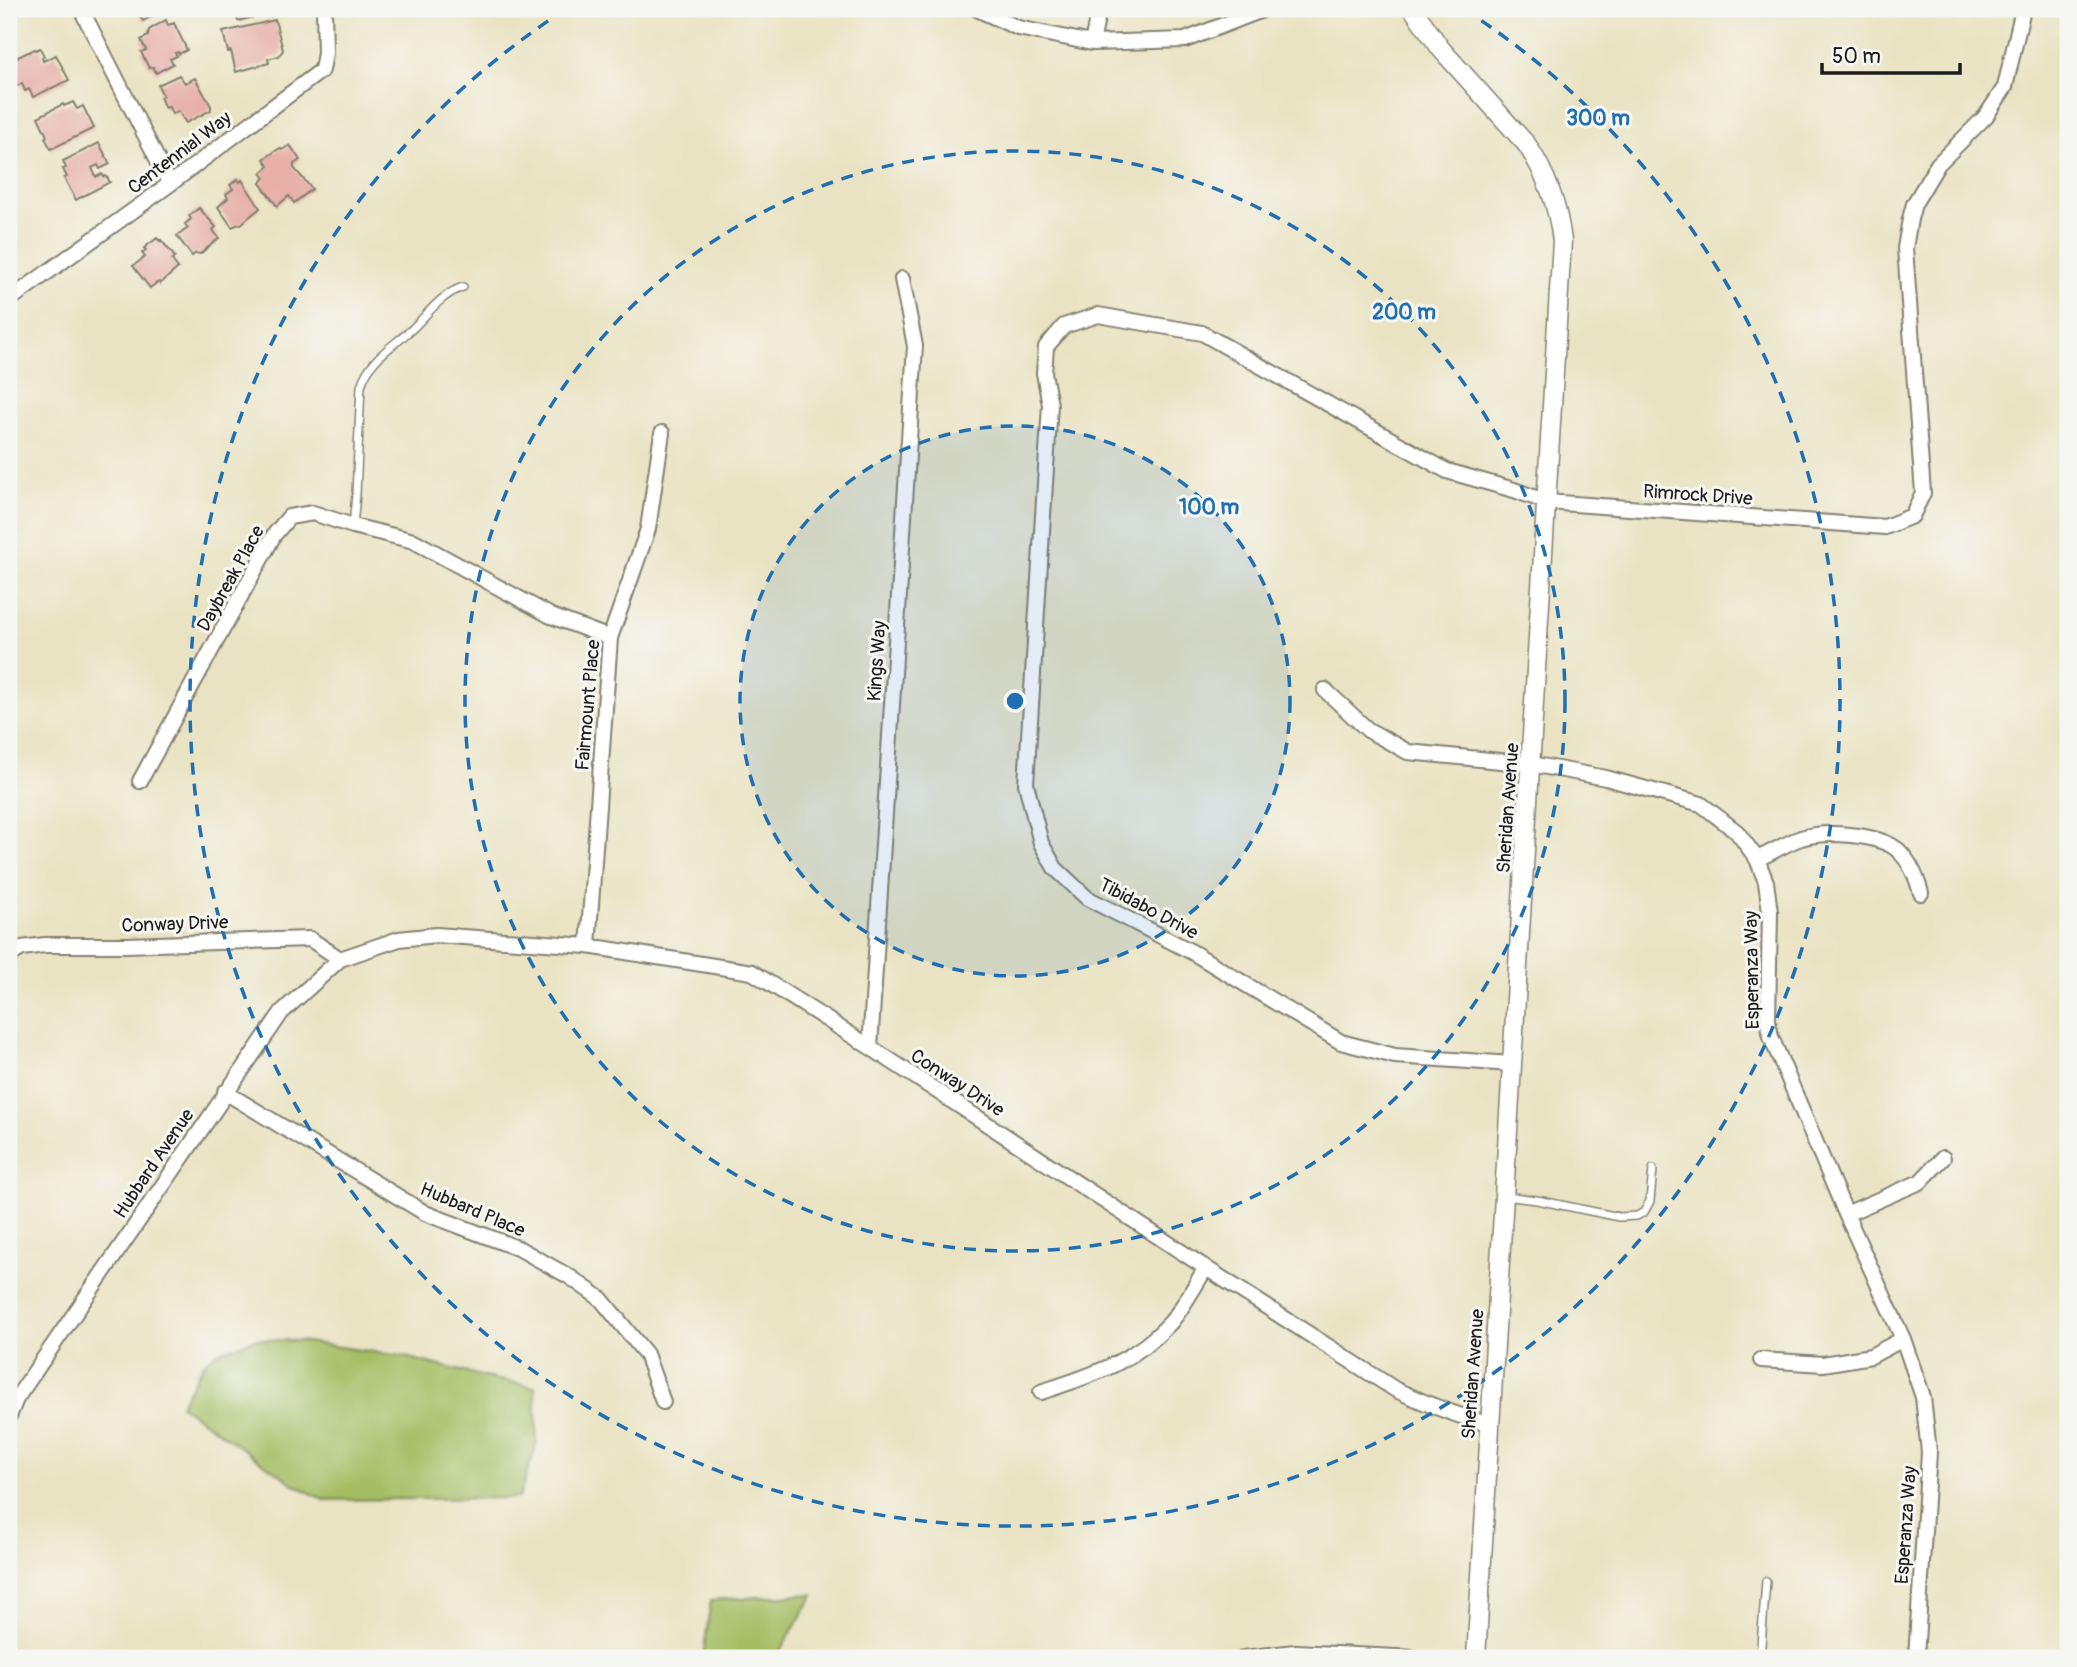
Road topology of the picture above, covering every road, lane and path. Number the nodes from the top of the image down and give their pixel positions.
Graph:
1 (80, 9) edge
2 (324, 9) edge
3 (977, 9) edge
4 (1099, 9) edge
5 (1413, 9) edge
6 (2023, 9) edge
7 (1262, 10) edge
8 (1092, 43) junction
9 (170, 184) junction
10 (902, 279) dead end
11 (463, 287) dead end
12 (9, 300) edge
13 (1050, 405) joint
14 (662, 433) dead end
15 (1547, 502) junction
16 (353, 526) junction
17 (610, 638) junction
18 (1325, 690) dead end
19 (1531, 764) junction
20 (140, 781) dead end
21 (1757, 859) junction
22 (1921, 894) dead end
23 (588, 946) junction
24 (355, 955) joint
25 (9, 958) edge
26 (340, 959) junction
27 (870, 1046) junction
28 (1512, 1064) junction
29 (225, 1092) junction
30 (1943, 1158) dead end
31 (1653, 1169) dead end
32 (1504, 1196) junction
33 (1846, 1214) junction
34 (1206, 1268) junction
35 (1903, 1339) junction
36 (1761, 1360) dead end
37 (1041, 1392) dead end
38 (663, 1402) dead end
39 (9, 1416) edge
40 (1489, 1424) junction
41 (1766, 1580) dead end
42 (1244, 1658) edge
43 (1416, 1658) edge
44 (1476, 1658) edge
45 (1760, 1658) edge
46 (1916, 1658) edge

1 - 9 street
2 - 9 street, Centennial Way
3 - 8 street
4 - 8 street
5 - 15 street, Sheridan Avenue
6 - 15 street, Rimrock Drive
7 - 8 street
9 - 12 street, Centennial Way
10 - 27 street, Kings Way
11 - 16 lane
13 - 15 street, Rimrock Drive
13 - 28 street, Tibidabo Drive
14 - 17 street, Fairmount Place
15 - 19 street, Sheridan Avenue
16 - 17 street, Daybreak Place
16 - 20 street, Daybreak Place
17 - 23 street, Fairmount Place
18 - 19 street, Esperanza Way
19 - 21 street, Esperanza Way
19 - 28 street, Sheridan Avenue
21 - 22 street
21 - 33 street, Esperanza Way
23 - 24 street, Conway Drive
23 - 27 street, Conway Drive
24 - 26 street, Hubbard Avenue
25 - 26 street, Conway Drive
26 - 29 street, Hubbard Avenue
27 - 34 street, Conway Drive
28 - 32 street, Sheridan Avenue
29 - 38 street, Hubbard Place
29 - 39 street, Hubbard Avenue
30 - 33 street
31 - 32 lane
32 - 40 street, Sheridan Avenue
33 - 35 street, Esperanza Way
34 - 37 street
34 - 40 street, Conway Drive
35 - 36 street
35 - 46 street, Esperanza Way
40 - 44 street, Sheridan Avenue
41 - 45 lane
42 - 43 street

